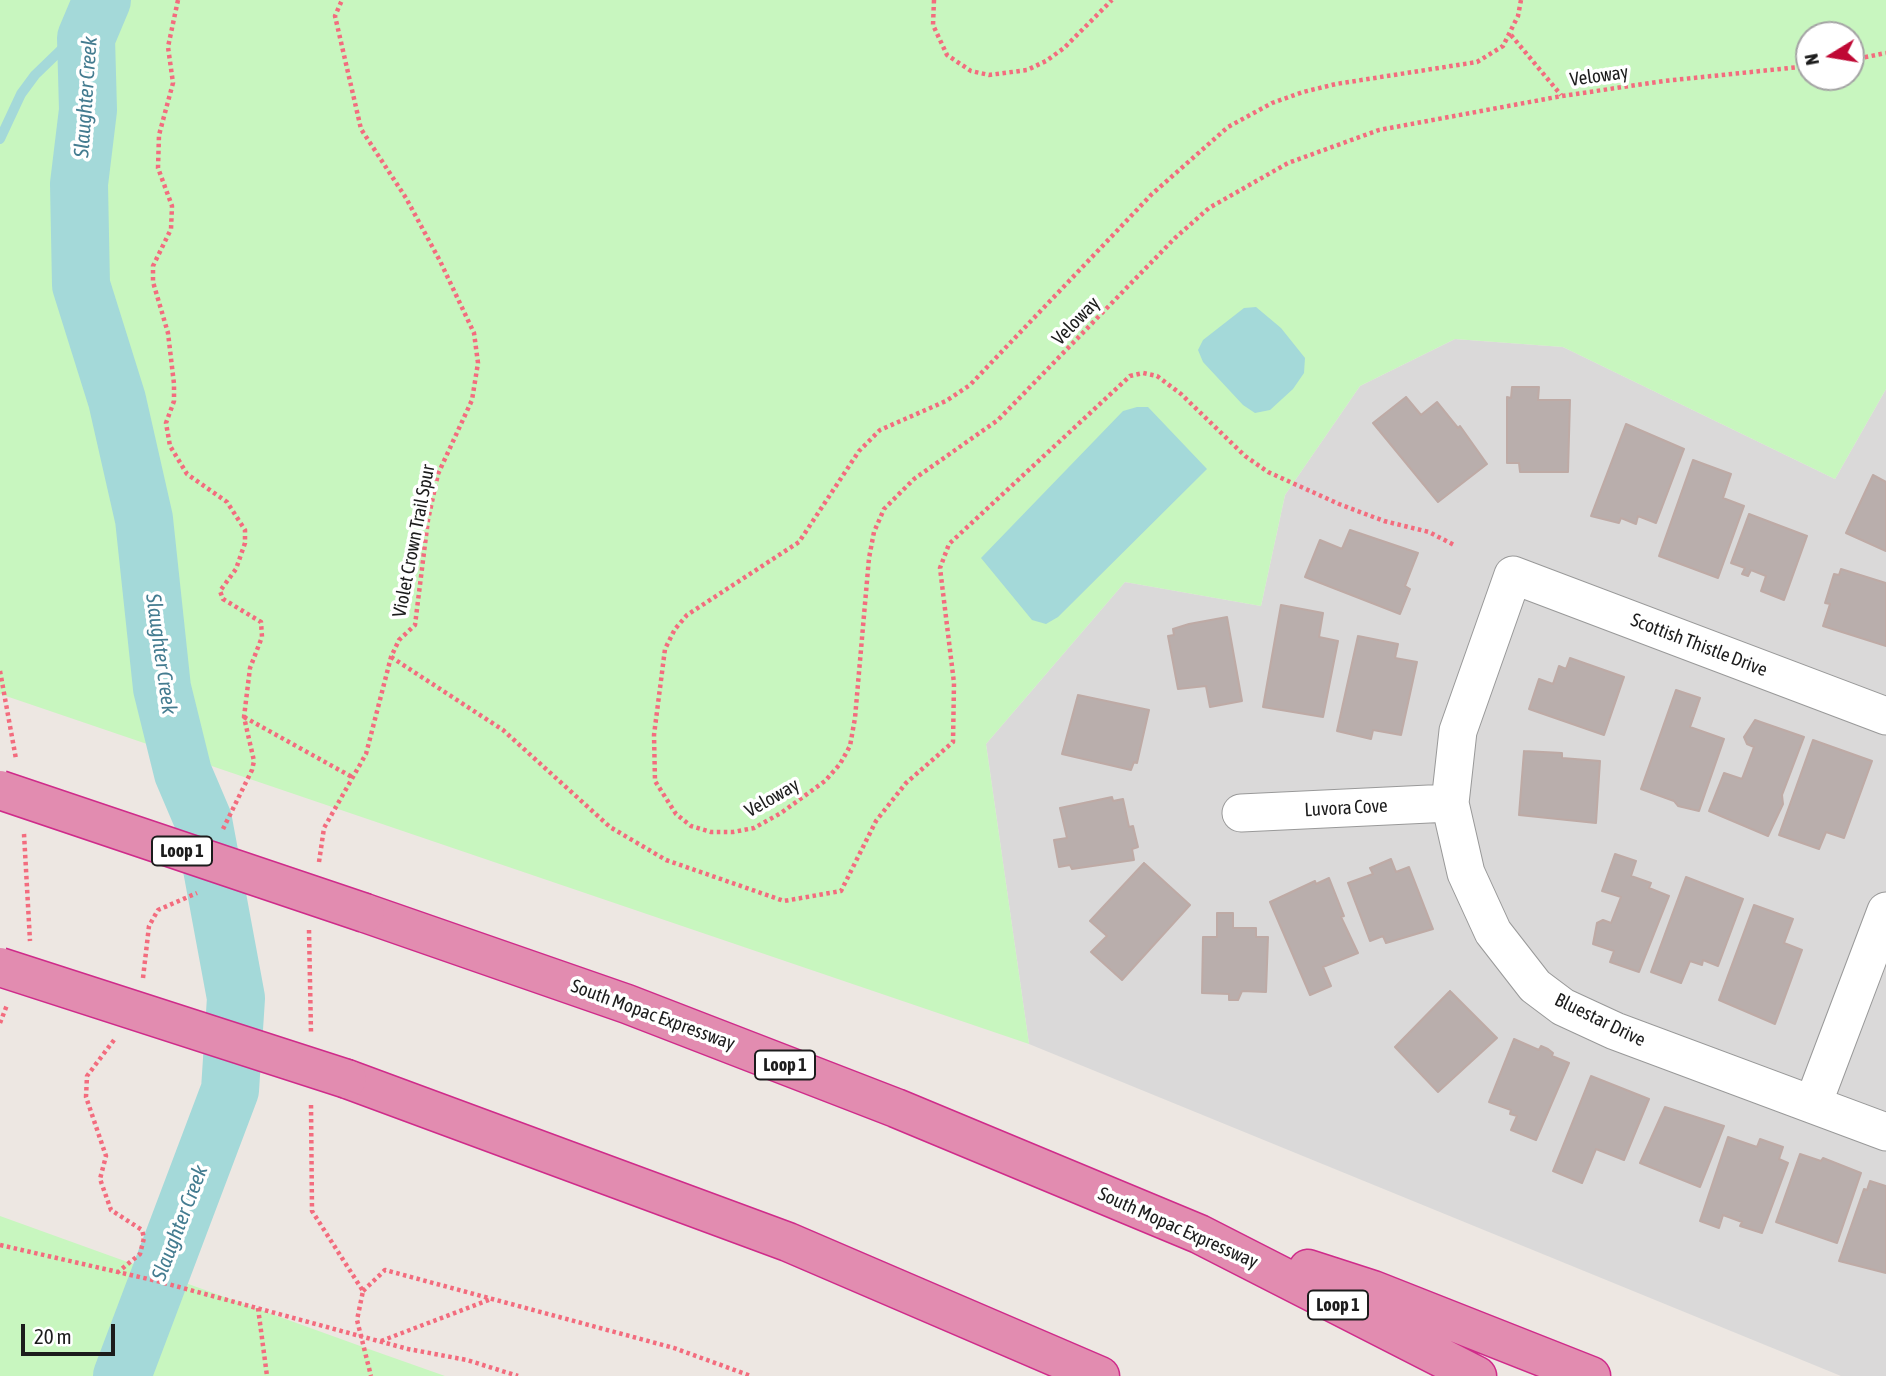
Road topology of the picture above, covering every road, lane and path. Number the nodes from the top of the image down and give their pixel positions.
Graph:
1 (178, 0) edge
2 (342, 0) edge
3 (934, 0) edge
4 (1112, 0) edge
5 (1521, 0) edge
6 (1511, 34) junction
7 (1886, 53) edge
8 (1865, 57) edge
9 (1795, 67) edge
10 (1562, 96) junction
11 (1456, 546) dead end
12 (1513, 575) joint
13 (391, 657) junction
14 (0, 671) edge
15 (1886, 716) edge
16 (244, 717) junction
17 (352, 777) junction
18 (9, 781) edge
19 (1450, 803) junction
20 (1241, 813) dead end
21 (23, 821) dead end
22 (216, 836) dead end
23 (321, 855) dead end
24 (199, 881) dead end
25 (1886, 911) edge
26 (11, 974) edge
27 (141, 983) dead end
28 (0, 1023) edge
29 (120, 1028) dead end
30 (1813, 1104) junction
31 (1886, 1132) edge
32 (1199, 1234) junction
33 (0, 1245) edge
34 (118, 1272) junction
35 (363, 1292) dead end
36 (492, 1298) junction
37 (258, 1308) junction
38 (360, 1336) junction
39 (380, 1341) junction
40 (268, 1376) edge
41 (371, 1376) edge
42 (519, 1376) edge
43 (751, 1376) edge
44 (1100, 1376) edge
45 (1477, 1376) edge
46 (1591, 1376) edge

1 - 16 path
2 - 13 path, Violet Crown Trail Spur
3 - 4 path
5 - 6 path
6 - 10 path
6 - 10 path, Veloway
7 - 8 path
9 - 10 path, Veloway
11 - 13 path
12 - 15 street, Scottish Thistle Drive
12 - 19 street, Bluestar Drive
13 - 17 path, Violet Crown Trail Spur
14 - 18 path
16 - 17 path
16 - 22 path
17 - 23 path, Violet Crown Trail Spur
18 - 32 highway, South Mopac Expressway / Loop 1, bridge
19 - 20 street, Luvora Cove
19 - 30 street, Bluestar Drive
21 - 26 path
24 - 27 path
25 - 30 street
26 - 28 path
26 - 44 highway, bridge
29 - 34 path
30 - 31 street, Bluestar Drive
32 - 45 highway, South Mopac Expressway / Loop 1
32 - 46 highway
33 - 34 path
34 - 37 path
35 - 36 path
36 - 39 path
36 - 43 path
37 - 38 path
37 - 40 path
38 - 39 path
38 - 41 path
39 - 42 path

